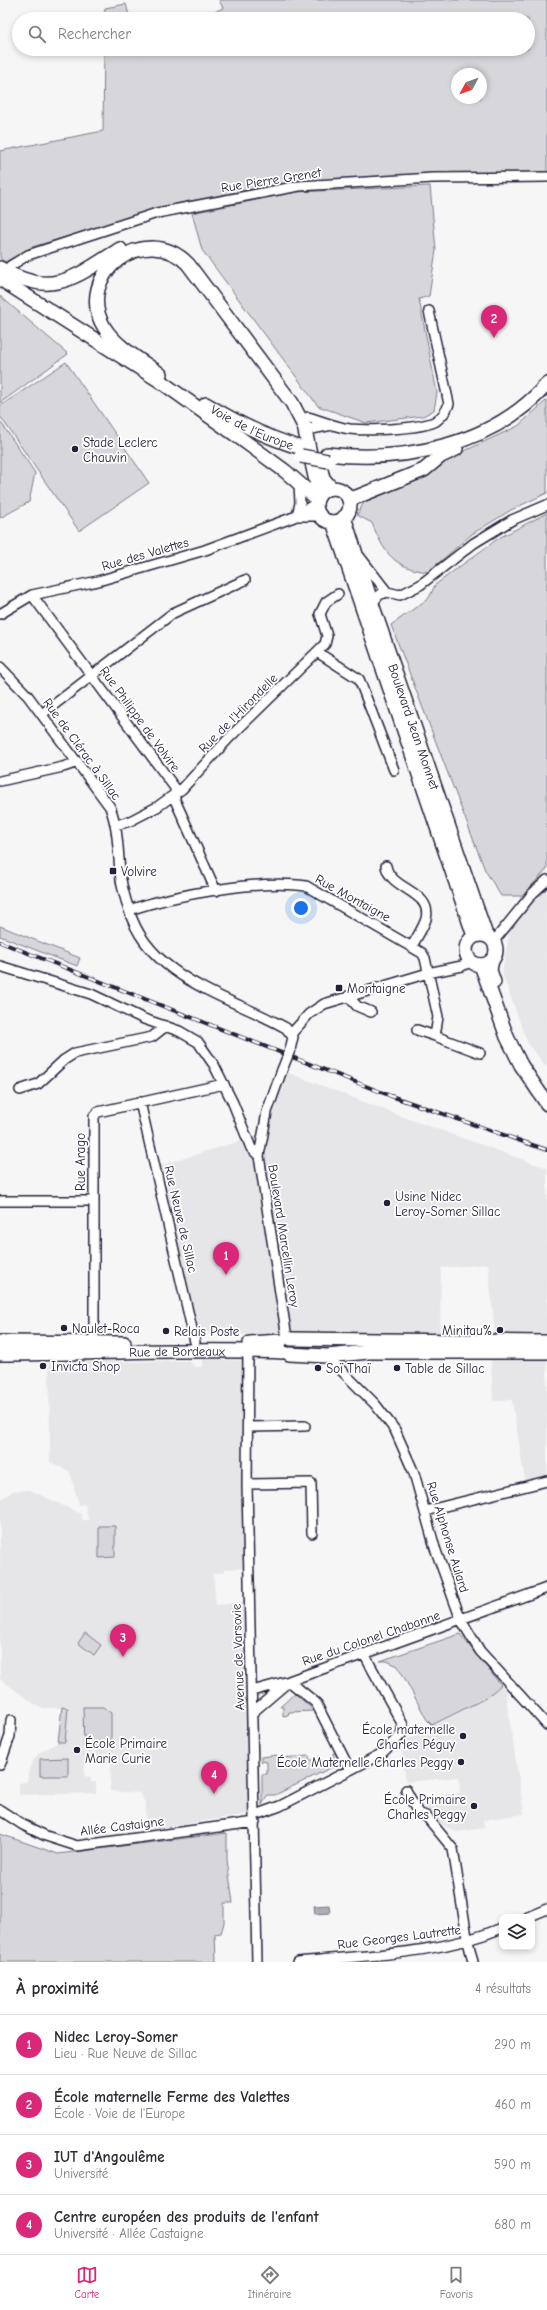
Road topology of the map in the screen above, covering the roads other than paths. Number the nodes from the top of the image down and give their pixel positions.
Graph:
1 (547, 177) edge
2 (3, 269) edge
3 (0, 280) edge
4 (429, 311) dead end
5 (160, 378) junction
6 (547, 384) edge
7 (547, 391) edge
8 (306, 423) junction
9 (334, 425) junction
10 (469, 443) junction
11 (328, 457) junction
12 (299, 484) junction
13 (331, 488) junction
14 (349, 500) junction
15 (318, 503) junction
16 (547, 504) edge
17 (297, 516) junction
18 (339, 519) junction
19 (354, 549) junction
20 (245, 580) dead end
21 (387, 592) junction
22 (338, 594) dead end
23 (32, 595) junction
24 (372, 604) junction
25 (0, 614) edge
26 (317, 652) junction
27 (0, 667) edge
28 (92, 675) junction
29 (42, 714) junction
30 (78, 762) junction
31 (394, 770) dead end
32 (0, 781) edge
33 (175, 794) junction
34 (116, 825) junction
35 (386, 866) dead end
36 (547, 880) edge
37 (216, 891) junction
38 (129, 910) junction
39 (485, 937) junction
40 (412, 946) junction
41 (481, 962) junction
42 (0, 966) edge
43 (428, 973) junction
44 (348, 996) junction
45 (371, 1012) dead end
46 (166, 1026) junction
47 (417, 1030) dead end
48 (291, 1034) junction
49 (435, 1036) junction
50 (480, 1054) dead end
51 (224, 1084) junction
52 (20, 1090) dead end
53 (547, 1094) edge
54 (140, 1102) junction
55 (547, 1104) edge
56 (258, 1156) junction
57 (93, 1200) junction
58 (0, 1201) edge
59 (0, 1342) edge
60 (94, 1342) junction
61 (195, 1342) junction
62 (547, 1342) edge
63 (286, 1345) junction
64 (248, 1351) junction
65 (547, 1352) edge
66 (0, 1354) edge
67 (327, 1356) junction
68 (305, 1426) dead end
69 (248, 1427) junction
70 (547, 1481) edge
71 (247, 1484) junction
72 (425, 1511) junction
73 (312, 1533) dead end
74 (547, 1588) edge
75 (461, 1620) junction
76 (364, 1654) junction
77 (289, 1681) junction
78 (252, 1691) junction
79 (253, 1712) junction
80 (11, 1720) dead end
81 (547, 1725) edge
82 (0, 1765) edge
83 (350, 1770) junction
84 (406, 1790) dead end
85 (0, 1810) edge
86 (255, 1819) junction
87 (547, 1909) edge
88 (535, 1914) edge
89 (499, 1929) edge
90 (468, 1941) junction
91 (257, 1962) edge
92 (297, 1962) edge
93 (473, 1962) edge

1 - 2 street, Rue Pierre Grenet
2 - 5 main road, Voie de l'Europe
2 - 8 main road
3 - 5 main road
4 - 9 street
5 - 8 main road
5 - 11 main road, Voie de l'Europe, bridge
5 - 12 main road
6 - 11 main road, Voie de l'Europe
7 - 10 main road, Voie de l'Europe
8 - 9 street
8 - 9 street
8 - 13 main road
8 - 15 main road
10 - 11 main road, Voie de l'Europe
10 - 14 main road
12 - 15 main road
12 - 17 street
13 - 14 main road
13 - 15 main road
14 - 18 main road
15 - 17 street, Rue des Valettes
15 - 18 main road
16 - 21 street
17 - 23 street, Rue des Valettes
18 - 19 main road, Boulevard Jean Monnet
18 - 39 main road
19 - 21 street
19 - 24 main road, Boulevard Jean Monnet
20 - 28 street
21 - 24 street
22 - 26 street, Rue de l'Hirondelle
23 - 25 street, Rue des Valettes
23 - 28 street, Rue Philippe de Volvire
24 - 39 main road, Boulevard Jean Monnet
26 - 31 street
26 - 33 street, Rue de l'Hirondelle
27 - 29 street, Rue de Clérac à Sillac
28 - 29 street
28 - 33 street, Rue Philippe de Volvire
29 - 30 street, Rue de Clérac à Sillac
30 - 32 street
30 - 34 street, Rue de Clérac à Sillac
33 - 34 street, Rue de l'Hirondelle
33 - 37 street, Rue Philippe de Volvire
34 - 38 street, Rue de Clérac à Sillac
35 - 40 street
36 - 39 street
37 - 38 street, Rue Montaigne
37 - 40 street, Rue Montaigne
38 - 48 street, Rue de Clérac à Sillac
39 - 41 main road
39 - 41 main road
40 - 43 street, Rue Montaigne
41 - 43 street
41 - 53 main road
41 - 55 main road
42 - 46 street
43 - 44 street
43 - 49 street, Rue Montaigne
44 - 45 street
44 - 48 street
46 - 51 street
46 - 52 street
47 - 49 street
48 - 56 street, Boulevard Marcellin Leroy, bridge
49 - 50 street
51 - 54 street, Rue Arago
51 - 56 street
54 - 57 street, Rue Arago
54 - 61 street, Rue Neuve de Sillac
56 - 63 street, Boulevard Marcellin Leroy
57 - 58 street
57 - 60 street, Rue Arago
59 - 60 main road, Rue de Bordeaux
60 - 61 main road, Rue de Bordeaux
61 - 63 main road, Rue de Bordeaux
62 - 63 main road, Rue de Bordeaux
63 - 64 main road, Rue de Bordeaux
63 - 67 main road, Rue de Bordeaux
64 - 66 main road, Rue de Bordeaux
64 - 69 street, Avenue de Varsovie
65 - 67 main road, Rue de Bordeaux
67 - 72 street, Rue Alphonse Aulard
68 - 69 street
69 - 71 street, Avenue de Varsovie
70 - 72 street
71 - 73 street
71 - 78 street, Avenue de Varsovie
72 - 75 street, Rue Alphonse Aulard
74 - 75 street, Rue du Colonel Chabanne
75 - 76 street, Rue du Colonel Chabanne
75 - 81 street, Rue Alphonse Aulard
76 - 77 street, Rue du Colonel Chabanne
76 - 83 street, Allée Castaigne
77 - 78 street, Rue du Colonel Chabanne
77 - 79 street, Rue du Colonel Chabanne
77 - 83 street
78 - 79 street, Avenue de Varsovie
79 - 86 street, Avenue de Varsovie
80 - 82 street
83 - 86 street, Allée Castaigne
84 - 90 street
85 - 86 street, Allée Castaigne
86 - 91 street, Avenue de Varsovie
87 - 88 street
89 - 90 street, Rue Georges Lautrette
90 - 92 street, Rue Georges Lautrette
90 - 93 street

